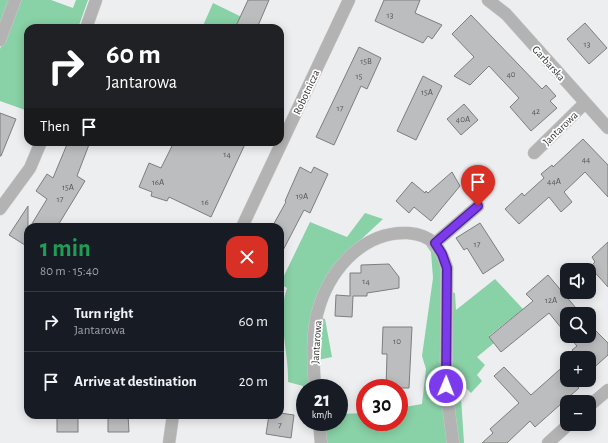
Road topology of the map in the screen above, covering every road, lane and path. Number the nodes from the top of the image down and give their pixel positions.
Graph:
1 (15, 0) edge
2 (96, 0) edge
3 (349, 0) edge
4 (488, 0) edge
5 (87, 24) edge
6 (0, 40) edge
7 (585, 103) junction
8 (608, 128) edge
9 (284, 138) edge
10 (39, 146) edge
11 (280, 146) edge
12 (534, 153) dead end
13 (478, 206) dead end
14 (0, 209) edge
15 (244, 223) edge
16 (435, 243) junction
17 (314, 379) edge
18 (608, 390) edge
19 (596, 400) edge
20 (172, 419) edge
21 (320, 431) edge
22 (561, 431) edge
23 (169, 443) edge
24 (321, 443) edge
25 (453, 443) edge
26 (548, 443) edge

1 - 6 street
2 - 5 street
3 - 9 street, Robotnicza
4 - 7 street, Garbarska
7 - 8 street, Garbarska
7 - 12 street, Jantarowa
10 - 14 street
11 - 15 street, Robotnicza
13 - 16 street
16 - 17 street, Jantarowa
16 - 25 street
18 - 19 street
20 - 23 street
21 - 24 street
22 - 26 street

